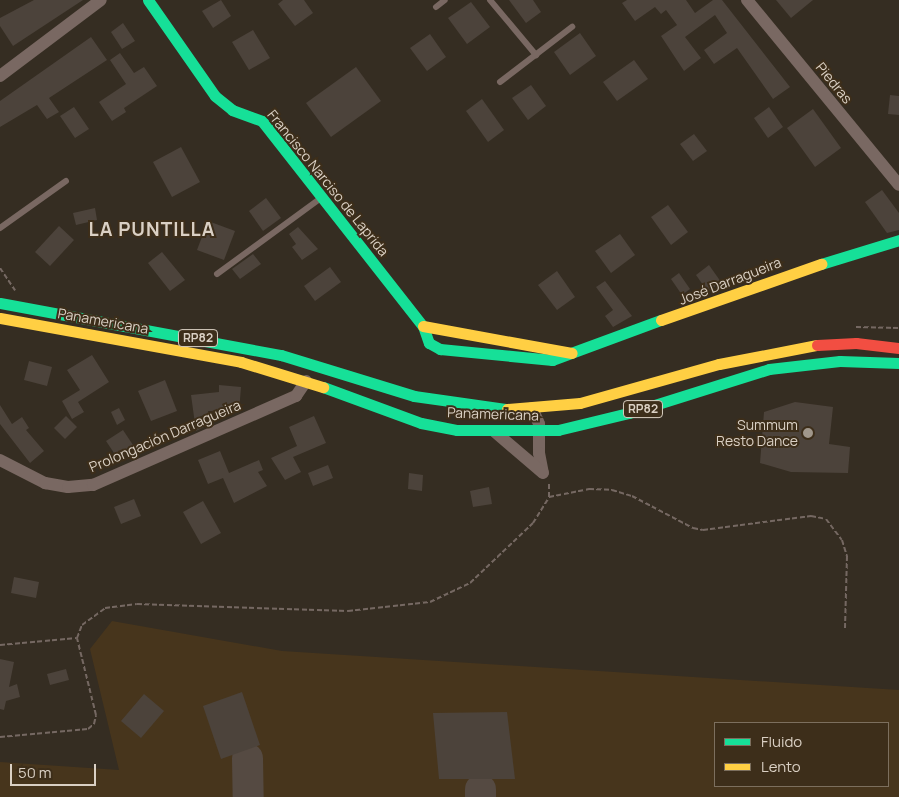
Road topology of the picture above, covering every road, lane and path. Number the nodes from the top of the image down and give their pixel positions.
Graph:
1 (101, 0) edge
2 (148, 0) edge
3 (443, 0) edge
4 (490, 0) edge
5 (747, 0) edge
6 (436, 7) dead end
7 (572, 28) dead end
8 (536, 55) junction
9 (0, 76) edge
10 (500, 82) dead end
11 (66, 181) dead end
12 (899, 186) edge
13 (322, 197) junction
14 (0, 228) edge
15 (899, 240) edge
16 (217, 274) dead end
17 (0, 302) edge
18 (0, 318) edge
19 (423, 326) junction
20 (899, 348) edge
21 (572, 353) junction
22 (899, 363) edge
23 (306, 381) junction
24 (532, 408) junction
25 (540, 431) junction
26 (495, 432) junction
27 (0, 460) edge
28 (543, 473) junction
29 (549, 497) junction
30 (845, 629) dead end
31 (78, 638) junction
32 (0, 645) edge
33 (0, 737) edge

1 - 9 street
2 - 13 main road, Francisco Narciso de Laprida
3 - 6 lane
4 - 8 lane
5 - 12 street, Piedras
7 - 8 lane
8 - 10 lane
11 - 14 lane
13 - 16 lane
13 - 19 main road, Francisco Narciso de Laprida
15 - 21 main road, José Darragueira
17 - 24 main road, Panamericana / RP82
18 - 23 main road, Panamericana / RP82
19 - 21 main road
19 - 21 main road, José Darragueira
20 - 24 main road, Panamericana / RP82
22 - 25 main road, Panamericana / RP82
23 - 26 main road, Panamericana / RP82
23 - 27 street, Prolongación Darragueira
24 - 25 street
25 - 26 main road, Panamericana / RP82
25 - 28 street
26 - 28 street
28 - 29 path
29 - 30 path
29 - 31 path
31 - 32 path
31 - 33 path

